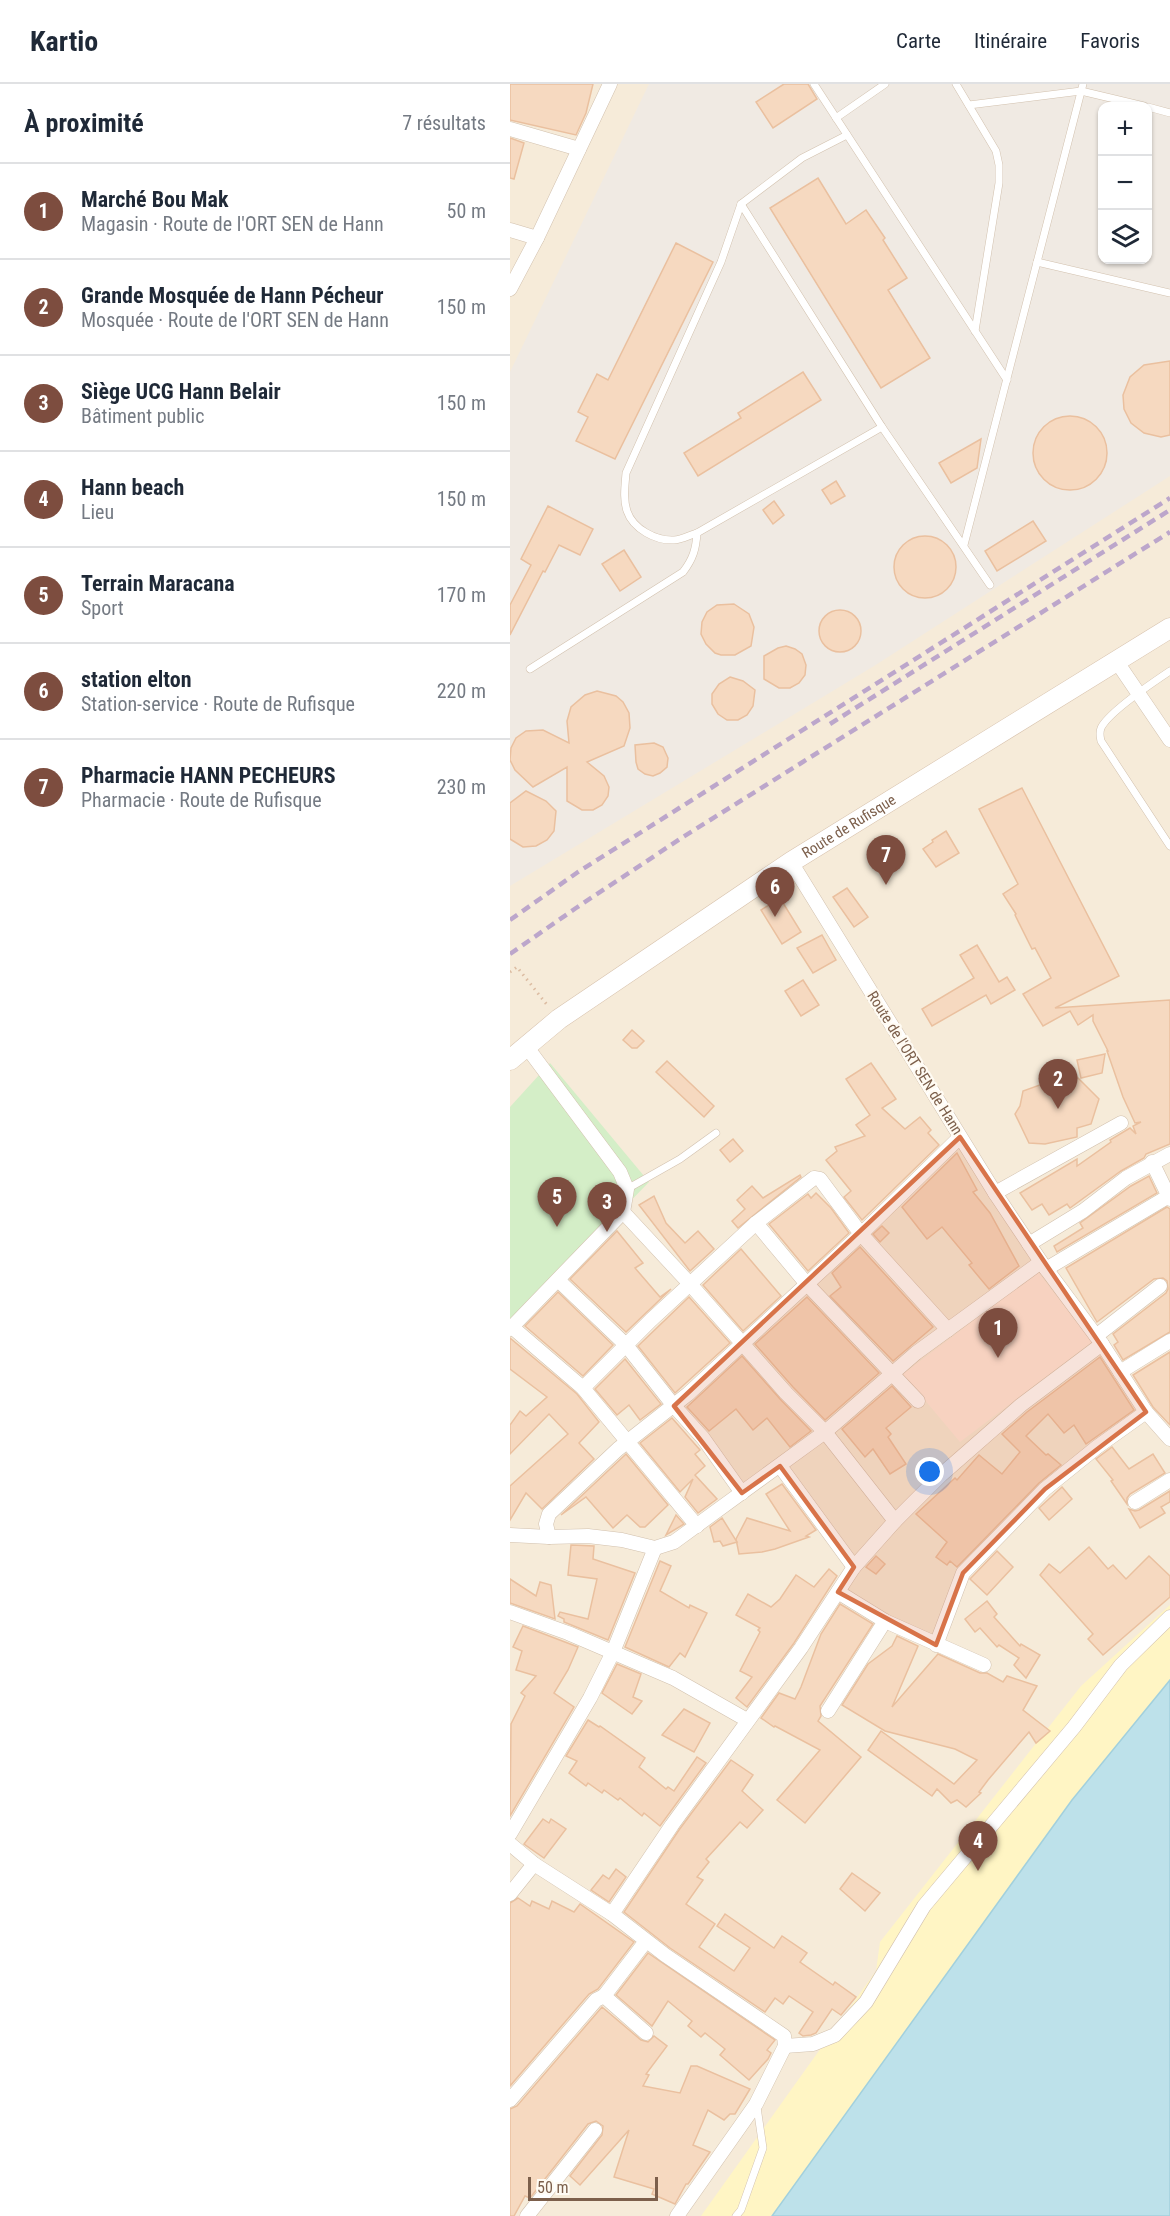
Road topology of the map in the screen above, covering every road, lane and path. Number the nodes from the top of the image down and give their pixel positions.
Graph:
1 (610, 84) edge
2 (814, 84) edge
3 (885, 84) edge
4 (956, 84) edge
5 (1082, 87) edge
6 (1130, 102) edge
7 (969, 105) junction
8 (1152, 108) edge
9 (1170, 113) edge
10 (836, 118) junction
11 (510, 129) edge
12 (847, 135) junction
13 (579, 149) junction
14 (741, 204) junction
15 (510, 230) edge
16 (537, 238) junction
17 (1036, 262) junction
18 (510, 289) edge
19 (1170, 293) edge
20 (975, 331) junction
21 (1007, 380) junction
22 (882, 427) junction
23 (697, 533) junction
24 (964, 545) junction
25 (990, 585) dead end
26 (1170, 628) edge
27 (1117, 662) junction
28 (530, 669) dead end
29 (1170, 671) edge
30 (1138, 693) junction
31 (1170, 740) edge
32 (1170, 846) edge
33 (791, 862) junction
34 (510, 972) edge
35 (559, 1019) junction
36 (526, 1046) junction
37 (510, 1060) edge
38 (1121, 1123) dead end
39 (716, 1133) dead end
40 (960, 1137) junction
41 (1170, 1154) edge
42 (1152, 1162) junction
43 (627, 1189) junction
44 (995, 1193) junction
45 (1169, 1197) edge
46 (623, 1212) junction
47 (756, 1223) junction
48 (861, 1234) junction
49 (1029, 1244) junction
50 (1044, 1265) junction
51 (558, 1280) junction
52 (806, 1283) junction
53 (690, 1284) junction
54 (1160, 1286) dead end
55 (511, 1328) edge
56 (948, 1330) junction
57 (1099, 1340) junction
58 (1170, 1341) edge
59 (741, 1344) junction
60 (626, 1345) junction
61 (1120, 1372) junction
62 (892, 1374) junction
63 (583, 1388) junction
64 (918, 1401) dead end
65 (674, 1406) junction
66 (1146, 1412) junction
67 (825, 1432) junction
68 (1170, 1439) edge
69 (627, 1443) junction
70 (780, 1466) junction
71 (1170, 1480) edge
72 (742, 1493) junction
73 (1135, 1502) dead end
74 (895, 1521) junction
75 (697, 1526) junction
76 (510, 1535) edge
77 (549, 1537) junction
78 (655, 1548) junction
79 (854, 1567) junction
80 (838, 1592) junction
81 (510, 1612) edge
82 (1170, 1617) edge
83 (885, 1621) junction
84 (936, 1645) junction
85 (613, 1652) junction
86 (984, 1665) dead end
87 (828, 1711) dead end
88 (747, 1720) junction
89 (510, 1833) edge
90 (510, 1844) edge
91 (534, 1864) junction
92 (510, 1894) edge
93 (612, 1914) junction
94 (646, 1941) junction
95 (604, 1996) junction
96 (646, 2033) dead end
97 (785, 2046) junction
98 (510, 2100) edge
99 (756, 2104) junction
100 (595, 2130) dead end
101 (526, 2216) edge
102 (677, 2216) edge
103 (736, 2216) edge

1 - 13 street
2 - 10 lane
3 - 10 lane
4 - 7 lane
5 - 6 lane
5 - 7 lane
5 - 17 lane
7 - 20 lane
8 - 9 lane
10 - 12 lane
11 - 13 street
12 - 14 lane
12 - 20 lane
13 - 16 street
14 - 22 lane
14 - 23 lane
15 - 16 street
16 - 18 street
17 - 19 lane
17 - 21 lane
20 - 21 lane
21 - 24 lane
22 - 23 lane
22 - 24 lane
23 - 28 lane
24 - 25 lane
26 - 27 main road, Route de Rufisque
27 - 30 street
27 - 33 main road, Route de Rufisque
29 - 30 lane
30 - 31 street
30 - 32 lane
33 - 35 main road, Route de Rufisque
33 - 40 street, Route de l'ORT SEN de Hann
34 - 35 path
35 - 36 main road, Route de Rufisque
36 - 37 main road, Route de Rufisque
36 - 43 street
38 - 44 street
39 - 43 lane
40 - 44 street, Route de l'ORT SEN de Hann
40 - 48 street
41 - 42 street
42 - 45 street
42 - 49 street
43 - 46 street
44 - 49 street, Route de l'ORT SEN de Hann
45 - 50 street
46 - 51 street
46 - 53 street
47 - 48 street
47 - 52 street
47 - 53 street
48 - 52 street
48 - 56 street
49 - 50 street, Route de l'ORT SEN de Hann
50 - 56 street
50 - 57 street, Route de l'ORT SEN de Hann
51 - 55 street
51 - 60 street
52 - 59 street
52 - 62 street
53 - 59 street
53 - 60 street
54 - 57 street
55 - 63 street
56 - 62 street
57 - 61 street, Route de l'ORT SEN de Hann
57 - 74 street
58 - 61 street
59 - 65 street
59 - 67 street
60 - 63 street
60 - 65 street
61 - 66 street, Route de l'ORT SEN de Hann
62 - 64 street
62 - 67 street
63 - 69 street
65 - 69 street
65 - 72 street
66 - 68 street, Route de l'ORT SEN de Hann
66 - 84 street
67 - 70 street
67 - 74 street
69 - 75 street
69 - 77 street
70 - 72 street
70 - 79 street
71 - 73 street
72 - 75 street
74 - 79 street
75 - 78 street
76 - 77 street
77 - 78 street
78 - 85 street
79 - 80 street
80 - 83 street
80 - 88 street
81 - 85 street
82 - 97 street
83 - 84 street
83 - 87 street
84 - 86 street
85 - 88 street
85 - 89 street
88 - 93 street
90 - 91 street
91 - 92 street
91 - 93 street
93 - 94 street
94 - 95 street
94 - 97 street
95 - 96 street
95 - 98 street
97 - 99 street
99 - 102 street
99 - 103 lane
100 - 101 street

